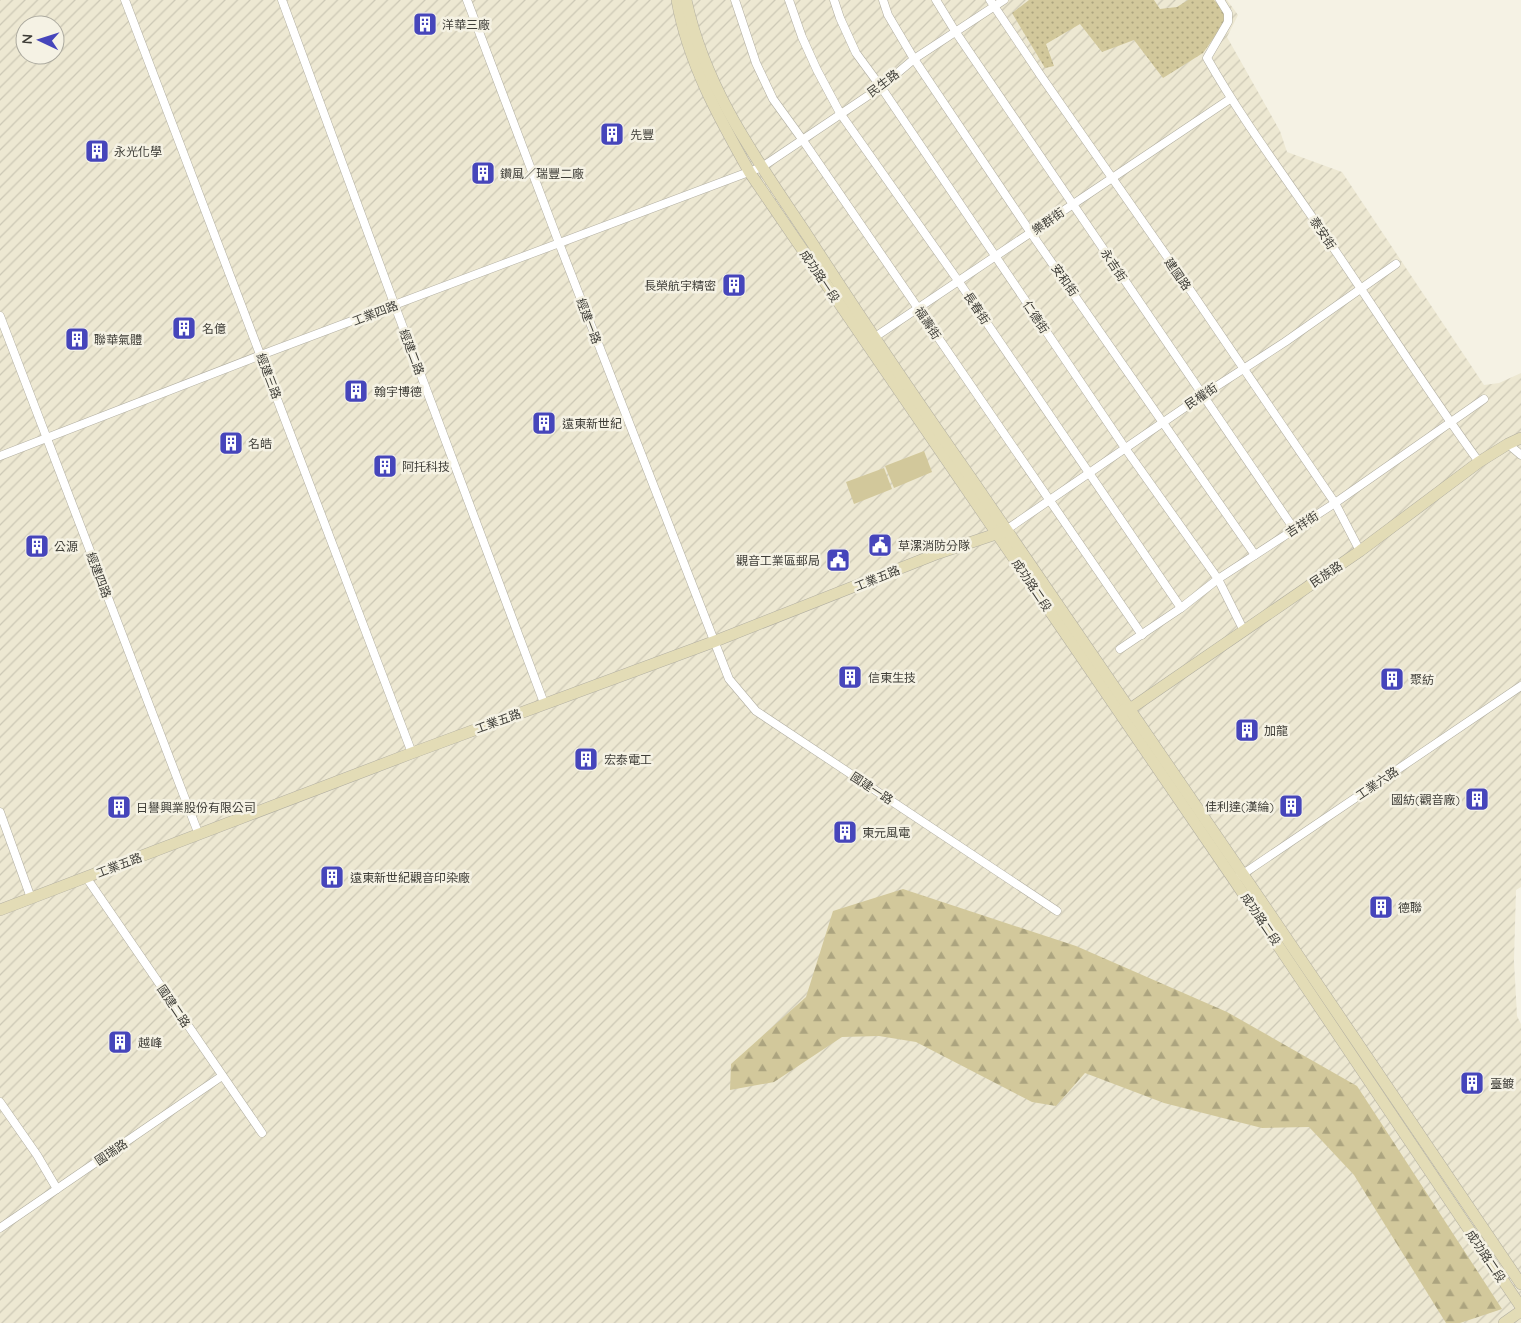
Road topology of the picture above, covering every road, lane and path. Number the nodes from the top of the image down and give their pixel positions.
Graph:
1 (125, 0) edge
2 (282, 0) edge
3 (467, 0) edge
4 (677, 0) edge
5 (686, 0) edge
6 (735, 0) edge
7 (789, 0) edge
8 (834, 0) edge
9 (883, 0) edge
10 (936, 0) edge
11 (1004, 0) edge
12 (1220, 0) edge
13 (992, 3) edge
14 (954, 31) junction
15 (914, 60) junction
16 (880, 86) junction
17 (1230, 99) junction
18 (840, 113) junction
19 (802, 139) junction
20 (762, 167) junction
21 (750, 173) junction
22 (1111, 178) junction
23 (1073, 204) junction
24 (1031, 233) junction
25 (559, 243) junction
26 (995, 256) junction
27 (1396, 264) dead end
28 (959, 282) junction
29 (1361, 288) junction
30 (394, 306) junction
31 (918, 308) junction
32 (0, 316) edge
33 (870, 340) junction
34 (261, 355) junction
35 (1244, 368) junction
36 (1203, 395) junction
37 (1484, 399) dead end
38 (1164, 422) junction
39 (1450, 422) junction
40 (46, 438) junction
41 (1521, 438) edge
42 (1508, 444) junction
43 (1125, 448) junction
44 (1521, 455) edge
45 (0, 456) edge
46 (1479, 462) junction
47 (1088, 473) junction
48 (1048, 501) junction
49 (1335, 503) junction
50 (1294, 529) junction
51 (1002, 532) junction
52 (1360, 551) junction
53 (1255, 555) junction
54 (1218, 580) junction
55 (1180, 608) junction
56 (1244, 631) junction
57 (1142, 635) junction
58 (714, 642) junction
59 (1120, 649) dead end
60 (1521, 686) edge
61 (544, 704) junction
62 (1130, 709) junction
63 (1117, 711) junction
64 (412, 753) junction
65 (0, 812) edge
66 (199, 834) junction
67 (86, 877) junction
68 (1239, 877) junction
69 (31, 898) junction
70 (0, 910) edge
71 (1057, 911) dead end
72 (222, 1076) junction
73 (0, 1102) edge
74 (262, 1133) dead end
75 (57, 1189) junction
76 (0, 1228) edge
77 (1521, 1284) edge
78 (1521, 1307) edge
79 (1521, 1311) edge
80 (1504, 1323) edge

1 - 34 street, 經建三路
2 - 30 street, 經建二路
3 - 25 street, 經建一路
4 - 21 street, 成功路一段
5 - 20 street, 成功路一段
6 - 19 street, 福壽街
7 - 18 street, 長春街
8 - 16 street, 仁德街
9 - 15 street, 安和街
10 - 14 street, 永吉街
11 - 13 street, 民生路
12 - 17 street, 泰安街
13 - 14 street, 民生路
13 - 22 street, 建國路
14 - 15 street, 民生路
14 - 23 street, 永吉街
15 - 16 street, 民生路
15 - 24 street, 安和街
16 - 18 street, 民生路
16 - 26 street, 仁德街
17 - 22 street, 樂群街
17 - 29 street, 泰安街
18 - 19 street, 民生路
18 - 28 street, 長春街
19 - 20 street, 民生路
19 - 31 street, 福壽街
20 - 21 street, 民生路
20 - 33 street, 成功路一段
21 - 25 street, 工業四路
21 - 33 street, 成功路一段
22 - 23 street, 樂群街
22 - 35 street, 建國路
23 - 24 street, 樂群街
23 - 36 street, 永吉街
24 - 26 street, 樂群街
24 - 38 street, 安和街
25 - 30 street, 工業四路
25 - 58 street, 經建一路
26 - 28 street, 樂群街
26 - 43 street, 仁德街
27 - 29 street, 民權街
28 - 31 street, 樂群街
28 - 47 street, 長春街
29 - 35 street, 民權街
29 - 39 street, 泰安街
30 - 34 street, 工業四路
30 - 61 street, 經建二路
31 - 33 street, 樂群街
31 - 48 street, 福壽街
32 - 40 street, 經建四路
33 - 51 street, 成功路一段
34 - 40 street, 工業四路
34 - 64 street, 經建三路
35 - 36 street, 民權街
35 - 49 street, 建國路
36 - 38 street, 民權街
36 - 50 street, 永吉街
37 - 39 street, 吉祥街
38 - 43 street, 民權街
38 - 53 street, 安和街
39 - 46 street, 泰安街
39 - 49 street, 吉祥街
40 - 45 street, 工業四路
40 - 66 street, 經建四路
41 - 42 street, 民族路
42 - 44 street
42 - 46 street, 民族路
43 - 47 street, 民權街
43 - 54 street, 仁德街
46 - 52 street, 民族路
47 - 48 street, 民權街
47 - 55 street, 長春街
48 - 51 street, 民權街
48 - 57 street, 福壽街
49 - 50 street, 吉祥街
49 - 52 street, 建國路
50 - 53 street, 吉祥街
51 - 58 street, 工業五路
51 - 62 street, 成功路二段
51 - 63 street, 成功路二段
52 - 56 street, 民族路
53 - 54 street, 吉祥街
54 - 55 street, 吉祥街
54 - 56 street, 仁德街
55 - 57 street, 吉祥街
56 - 62 street, 民族路
57 - 59 street, 吉祥街
58 - 61 street, 工業五路
58 - 71 street, 國建一路
60 - 68 street, 工業六路
61 - 64 street, 工業五路
62 - 63 street
62 - 68 street, 成功路二段
63 - 68 street, 成功路二段
64 - 66 street, 工業五路
65 - 69 street
66 - 67 street, 工業五路
67 - 69 street, 工業五路
67 - 72 street, 國建二路
68 - 77 street, 成功路二段
68 - 78 street, 成功路二段
69 - 70 street, 工業五路
72 - 74 street, 國建二路
72 - 75 street, 國瑞路
73 - 75 street
75 - 76 street, 國瑞路
79 - 80 street

